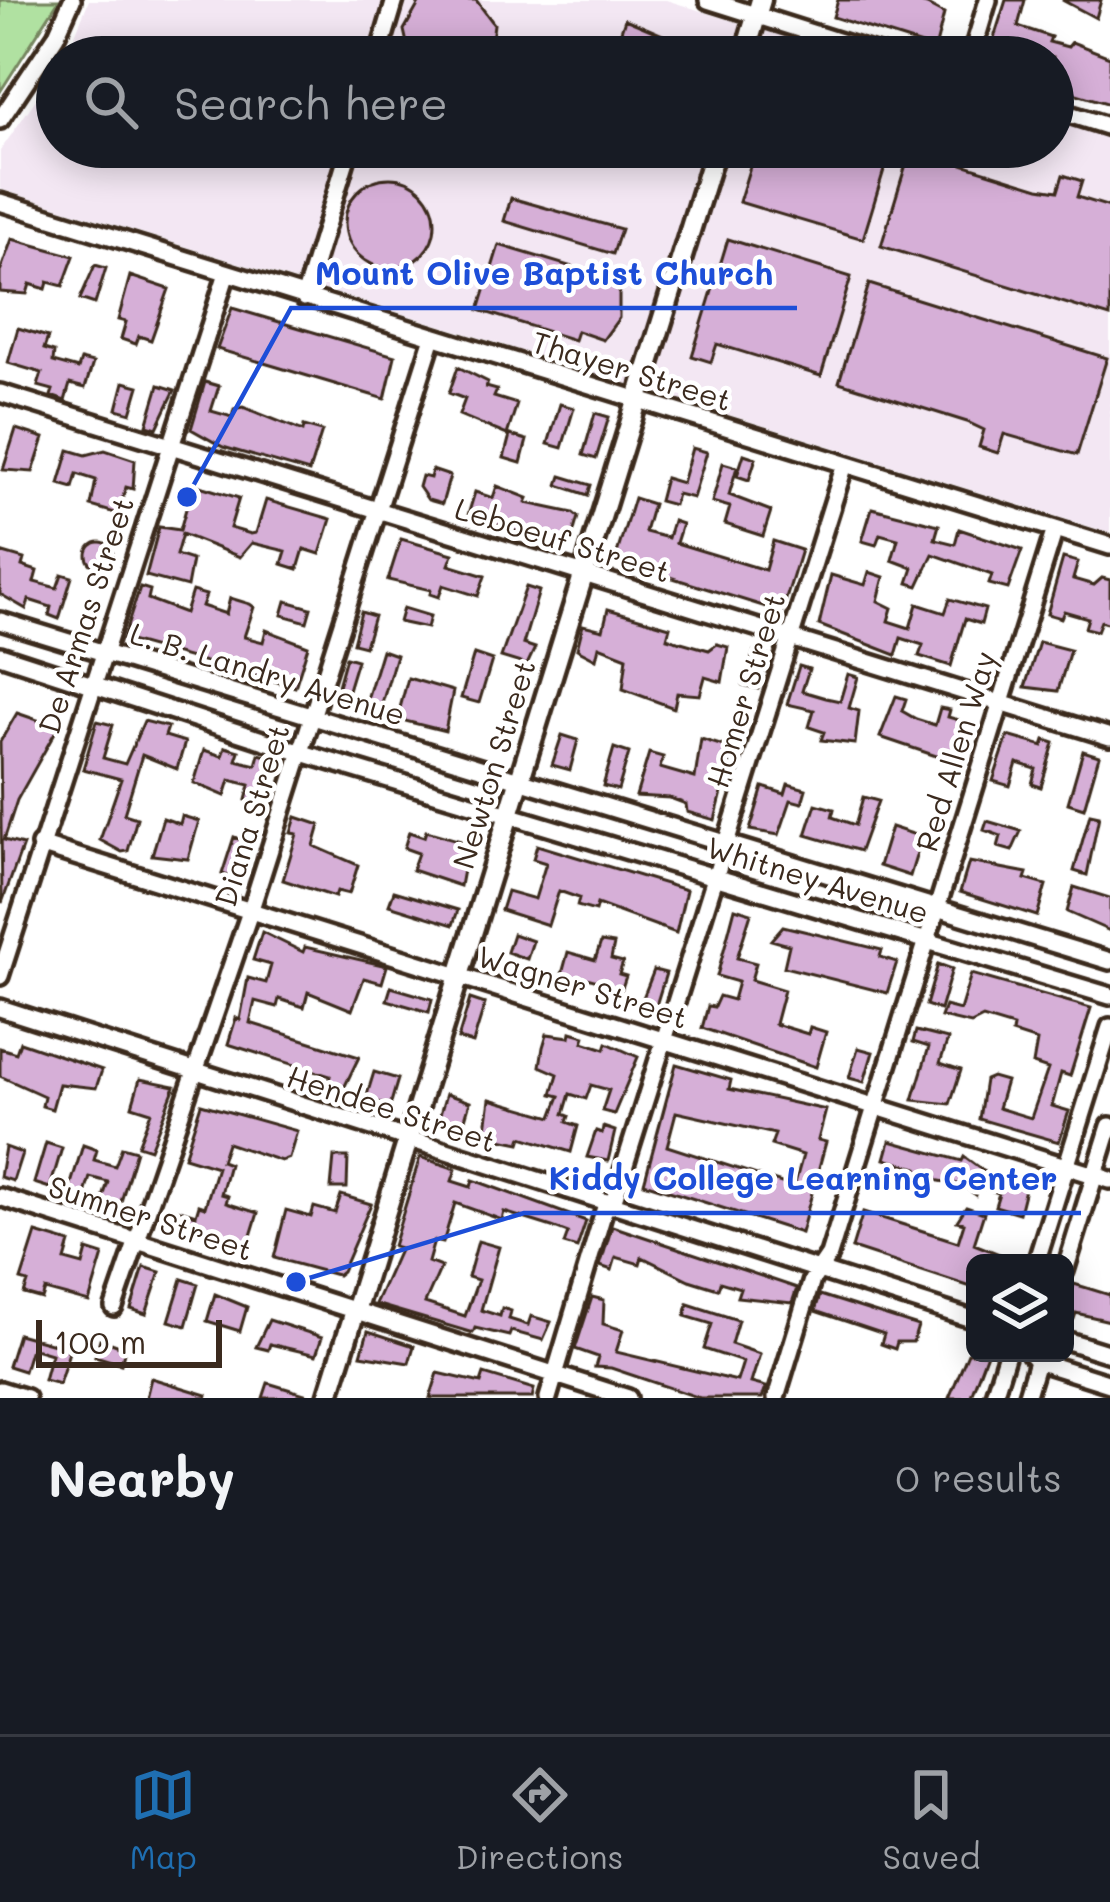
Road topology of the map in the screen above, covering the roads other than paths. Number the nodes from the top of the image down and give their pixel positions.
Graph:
1 (72, 0) edge
2 (395, 0) edge
3 (708, 0) edge
4 (988, 0) edge
5 (759, 8) edge
6 (56, 36) edge
7 (384, 36) edge
8 (832, 36) edge
9 (977, 36) edge
10 (36, 66) edge
11 (1074, 116) edge
12 (0, 120) edge
13 (1110, 127) edge
14 (344, 168) edge
15 (710, 168) edge
16 (0, 202) edge
17 (227, 273) junction
18 (304, 298) junction
19 (433, 337) junction
20 (0, 393) edge
21 (638, 400) junction
22 (168, 443) junction
23 (845, 464) junction
24 (374, 510) junction
25 (1054, 529) junction
26 (1110, 546) edge
27 (584, 574) junction
28 (0, 621) edge
29 (789, 637) junction
30 (102, 650) junction
31 (0, 655) edge
32 (91, 683) junction
33 (998, 702) junction
34 (311, 714) junction
35 (1110, 737) edge
36 (299, 752) junction
37 (520, 781) junction
38 (509, 815) junction
39 (727, 841) junction
40 (40, 845) junction
41 (716, 875) junction
42 (935, 906) junction
43 (250, 912) junction
44 (926, 941) junction
45 (1110, 961) edge
46 (0, 976) edge
47 (459, 976) junction
48 (1110, 996) edge
49 (0, 1008) edge
50 (1110, 1027) edge
51 (664, 1039) junction
52 (194, 1074) junction
53 (873, 1106) junction
54 (1110, 1126) edge
55 (408, 1142) junction
56 (1067, 1167) junction
57 (1102, 1178) edge
58 (0, 1197) edge
59 (609, 1205) junction
60 (136, 1241) junction
61 (1039, 1254) edge
62 (1072, 1254) edge
63 (822, 1270) junction
64 (114, 1306) dead end
65 (355, 1311) junction
66 (966, 1317) edge
67 (1074, 1343) edge
68 (1110, 1354) edge
69 (1004, 1362) edge
70 (1035, 1362) edge
71 (1052, 1362) edge
72 (555, 1375) junction
73 (1110, 1384) edge
74 (0, 1390) edge
75 (26, 1398) edge
76 (328, 1398) edge
77 (548, 1398) edge
78 (628, 1398) edge
79 (776, 1398) edge
80 (994, 1398) edge
81 (1026, 1398) edge

1 - 6 street
2 - 7 street
3 - 5 street
4 - 9 street
5 - 8 street
10 - 12 street
11 - 13 street
14 - 18 street
15 - 21 main road, Newton Street
16 - 17 street, Thayer Street
17 - 18 street, Thayer Street
17 - 22 street, De Armas Street
18 - 19 street, Thayer Street
19 - 21 street, Thayer Street
19 - 24 street, Diana Street
20 - 22 street, Leboeuf Street
21 - 23 street, Thayer Street
21 - 27 main road, Newton Street
22 - 24 street, Leboeuf Street
22 - 30 street, De Armas Street
23 - 25 street, Thayer Street
23 - 29 street, Homer Street
24 - 27 street, Leboeuf Street
24 - 34 street, Diana Street
25 - 26 street, Thayer Street
25 - 33 street, Red Allen Way
27 - 29 street, Leboeuf Street
27 - 37 main road, Newton Street
28 - 30 street, L. B. Landry Avenue
29 - 33 street, Leboeuf Street
29 - 39 street, Homer Street
30 - 32 street, De Armas Street
30 - 34 street, L. B. Landry Avenue
31 - 32 street, L. B. Landry Avenue
32 - 36 street, L. B. Landry Avenue
32 - 40 street, De Armas Street
33 - 35 street, Leboeuf Street
33 - 42 street, Red Allen Way
34 - 36 street, Diana Street
34 - 37 street, L. B. Landry Avenue
36 - 38 street, L. B. Landry Avenue
36 - 43 street, Diana Street
37 - 38 main road, Newton Street
37 - 39 street, Whitney Avenue
38 - 41 street, Whitney Avenue
38 - 47 main road, Newton Street
39 - 41 street, Homer Street
39 - 42 street, Whitney Avenue
40 - 43 street, Wagner Street
40 - 46 street, De Armas Street
41 - 44 street, Whitney Avenue
41 - 51 street, Homer Street
42 - 44 street, Red Allen Way
42 - 45 street, Whitney Avenue
43 - 47 street, Wagner Street
43 - 52 street, Diana Street
44 - 48 street, Whitney Avenue
44 - 53 street, Red Allen Way
47 - 51 street, Wagner Street
47 - 55 main road, Newton Street
49 - 52 street, Hendee Street
50 - 56 street
51 - 53 street, Wagner Street
51 - 59 street, Homer Street
52 - 55 street, Hendee Street
52 - 60 street, Diana Street
53 - 56 street, Wagner Street
53 - 63 street, Red Allen Way
54 - 57 street
55 - 59 street, Hendee Street
55 - 65 main road, Newton Street
56 - 57 street, Wagner Street
56 - 61 street
57 - 62 street
58 - 60 street, Sumner Street
59 - 63 street, Hendee Street
59 - 72 street, Homer Street
60 - 64 street, Diana Street
60 - 65 street, Sumner Street
63 - 66 street, Hendee Street
63 - 79 street, Red Allen Way
65 - 72 street, Sumner Street
65 - 76 main road, Newton Street
67 - 68 street
69 - 80 street
70 - 81 street
71 - 73 street
72 - 77 street, Homer Street
72 - 78 street, Sumner Street
74 - 75 street

